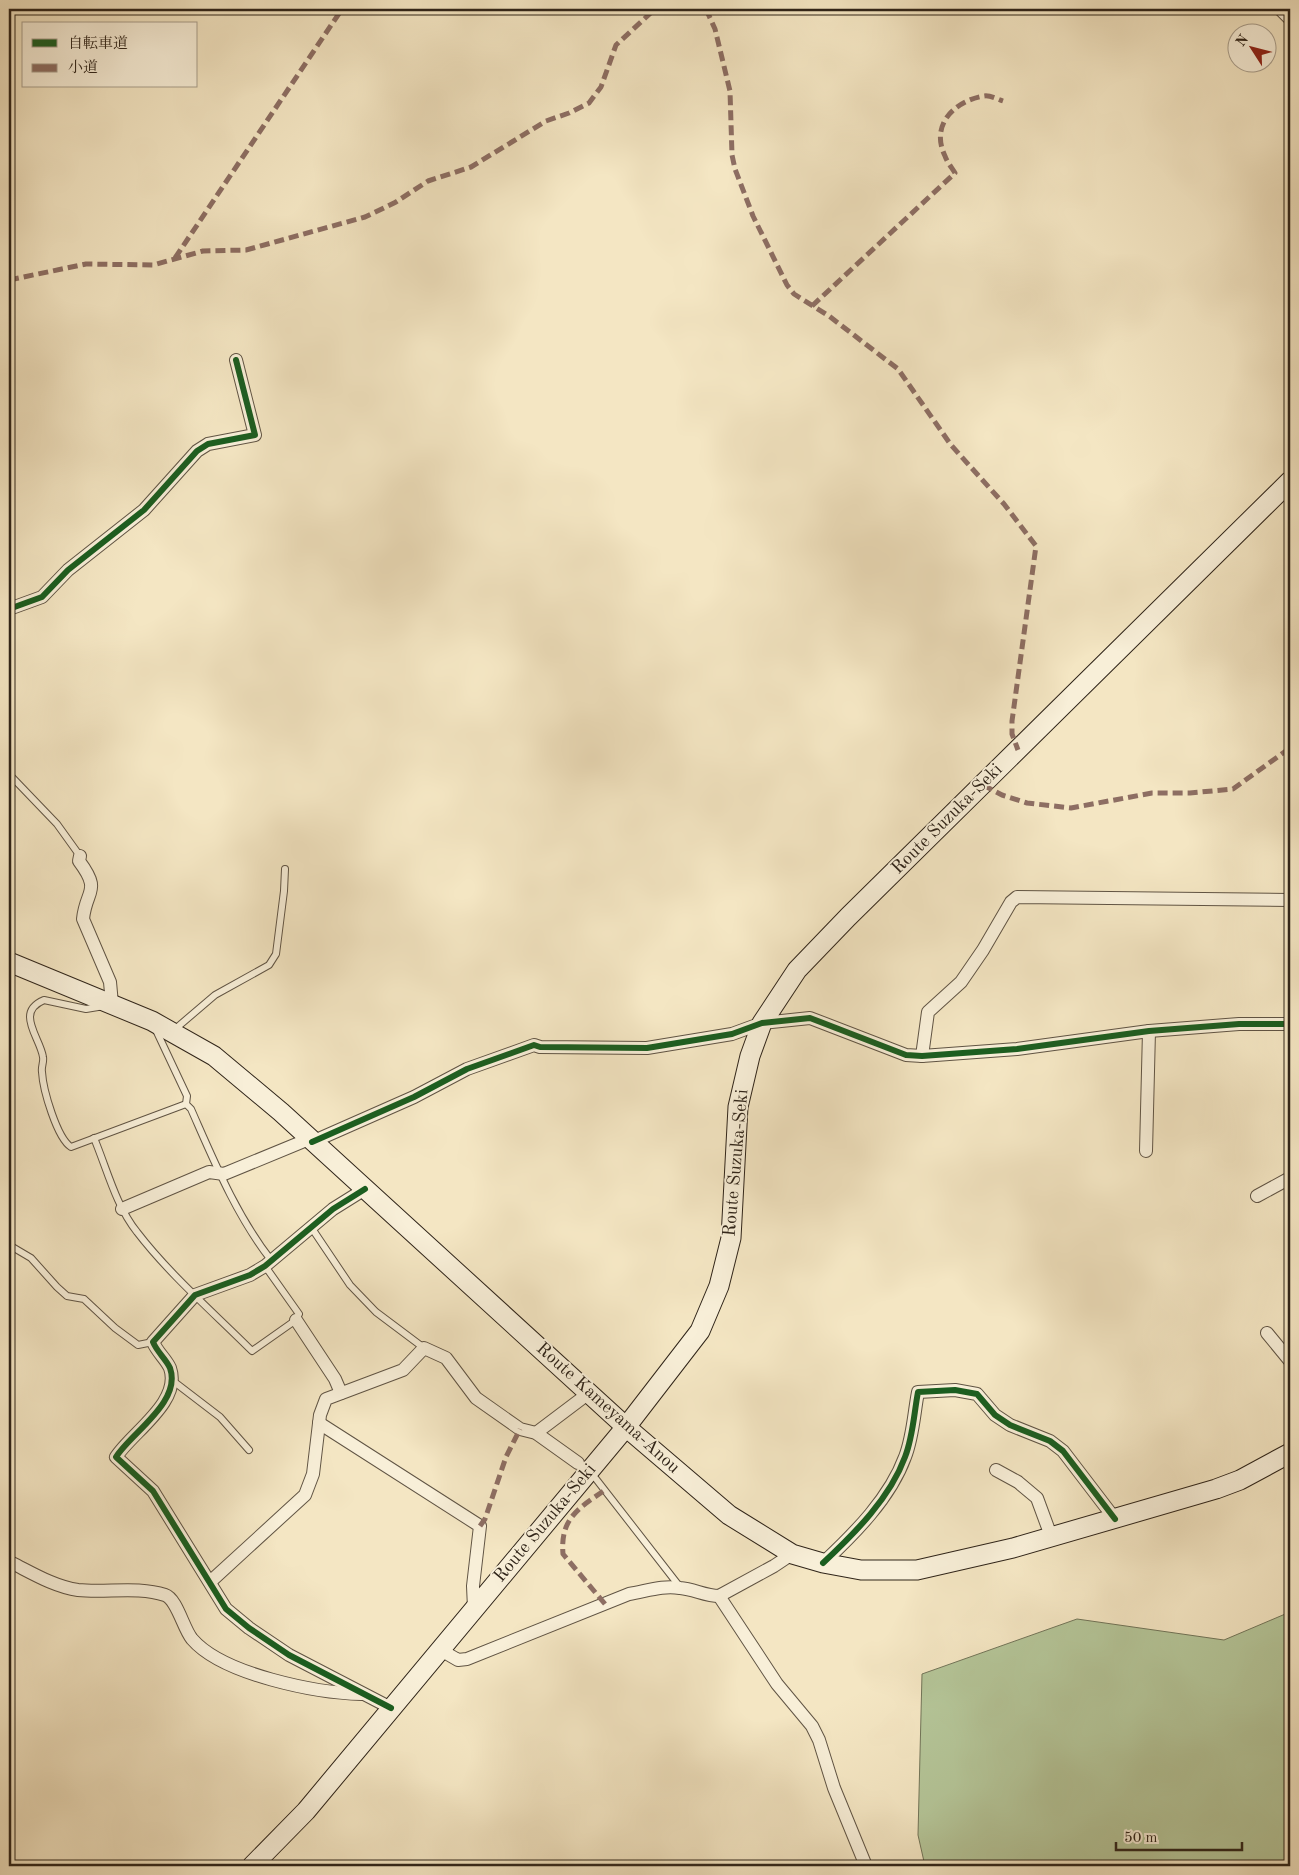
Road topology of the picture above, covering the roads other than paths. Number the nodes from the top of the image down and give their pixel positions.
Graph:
1 (1280, 9) edge
2 (1290, 19) edge
3 (236, 360) dead end
4 (1290, 481) edge
5 (9, 609) edge
6 (9, 774) edge
7 (80, 856) joint
8 (284, 869) dead end
9 (1290, 900) edge
10 (9, 962) edge
11 (112, 1004) junction
12 (152, 1021) junction
13 (762, 1022) junction
14 (1290, 1024) edge
15 (173, 1031) junction
16 (1149, 1031) junction
17 (922, 1056) junction
18 (186, 1104) junction
19 (94, 1138) junction
20 (311, 1140) junction
21 (1146, 1151) dead end
22 (219, 1174) junction
23 (1290, 1178) edge
24 (365, 1189) junction
25 (1257, 1196) dead end
26 (122, 1209) junction
27 (311, 1227) junction
28 (9, 1246) edge
29 (268, 1263) junction
30 (195, 1295) junction
31 (296, 1320) junction
32 (1268, 1333) dead end
33 (153, 1342) junction
34 (424, 1348) junction
35 (1290, 1361) edge
36 (173, 1381) junction
37 (341, 1393) junction
38 (589, 1393) junction
39 (319, 1423) junction
40 (626, 1427) junction
41 (536, 1433) junction
42 (249, 1450) dead end
43 (1290, 1453) edge
44 (578, 1463) dead end
45 (996, 1470) dead end
46 (596, 1479) dead end
47 (1116, 1519) junction
48 (1051, 1536) junction
49 (792, 1554) junction
50 (10, 1563) edge
51 (823, 1563) junction
52 (210, 1582) junction
53 (681, 1588) junction
54 (719, 1596) junction
55 (474, 1608) junction
56 (439, 1649) junction
57 (365, 1694) junction
58 (391, 1708) junction
59 (252, 1866) edge
60 (866, 1866) edge

1 - 2 street
3 - 5 street
4 - 13 main road, Route Suzuka-Seki
6 - 7 lane
7 - 11 street
8 - 15 lane
9 - 17 street
10 - 11 main road, Route Kameyama-Anou
11 - 12 main road, Route Kameyama-Anou
11 - 19 lane
12 - 15 main road, Route Kameyama-Anou
12 - 18 lane
13 - 17 street
13 - 20 street
13 - 40 main road, Route Suzuka-Seki
14 - 16 street
15 - 20 main road, Route Kameyama-Anou
16 - 17 street
16 - 21 street
18 - 19 lane
18 - 22 lane
19 - 26 lane
20 - 22 street
20 - 24 main road, Route Kameyama-Anou
22 - 26 street
22 - 29 lane
23 - 25 street
24 - 27 street
24 - 38 main road, Route Kameyama-Anou
26 - 30 lane
27 - 29 street
27 - 34 lane
28 - 33 lane
29 - 30 street
29 - 31 lane
30 - 31 lane
30 - 33 street
31 - 37 street
32 - 35 street
33 - 36 street
34 - 37 street
34 - 41 street
36 - 42 lane
36 - 52 street
37 - 39 street
38 - 40 main road, Route Kameyama-Anou
38 - 41 street
39 - 52 street
39 - 55 street
40 - 49 main road, Route Kameyama-Anou
40 - 55 main road, Route Suzuka-Seki
41 - 44 street
43 - 47 main road, Route Kameyama-Anou
45 - 48 street
46 - 53 lane
47 - 48 main road, Route Kameyama-Anou
47 - 51 street
48 - 51 main road, Route Kameyama-Anou
49 - 51 main road, Route Kameyama-Anou
49 - 54 street
50 - 57 street
52 - 57 street
53 - 54 street
53 - 56 street
54 - 60 street
55 - 56 main road, Route Suzuka-Seki
56 - 58 main road, Route Suzuka-Seki
57 - 58 street
58 - 59 main road, Route Suzuka-Seki

